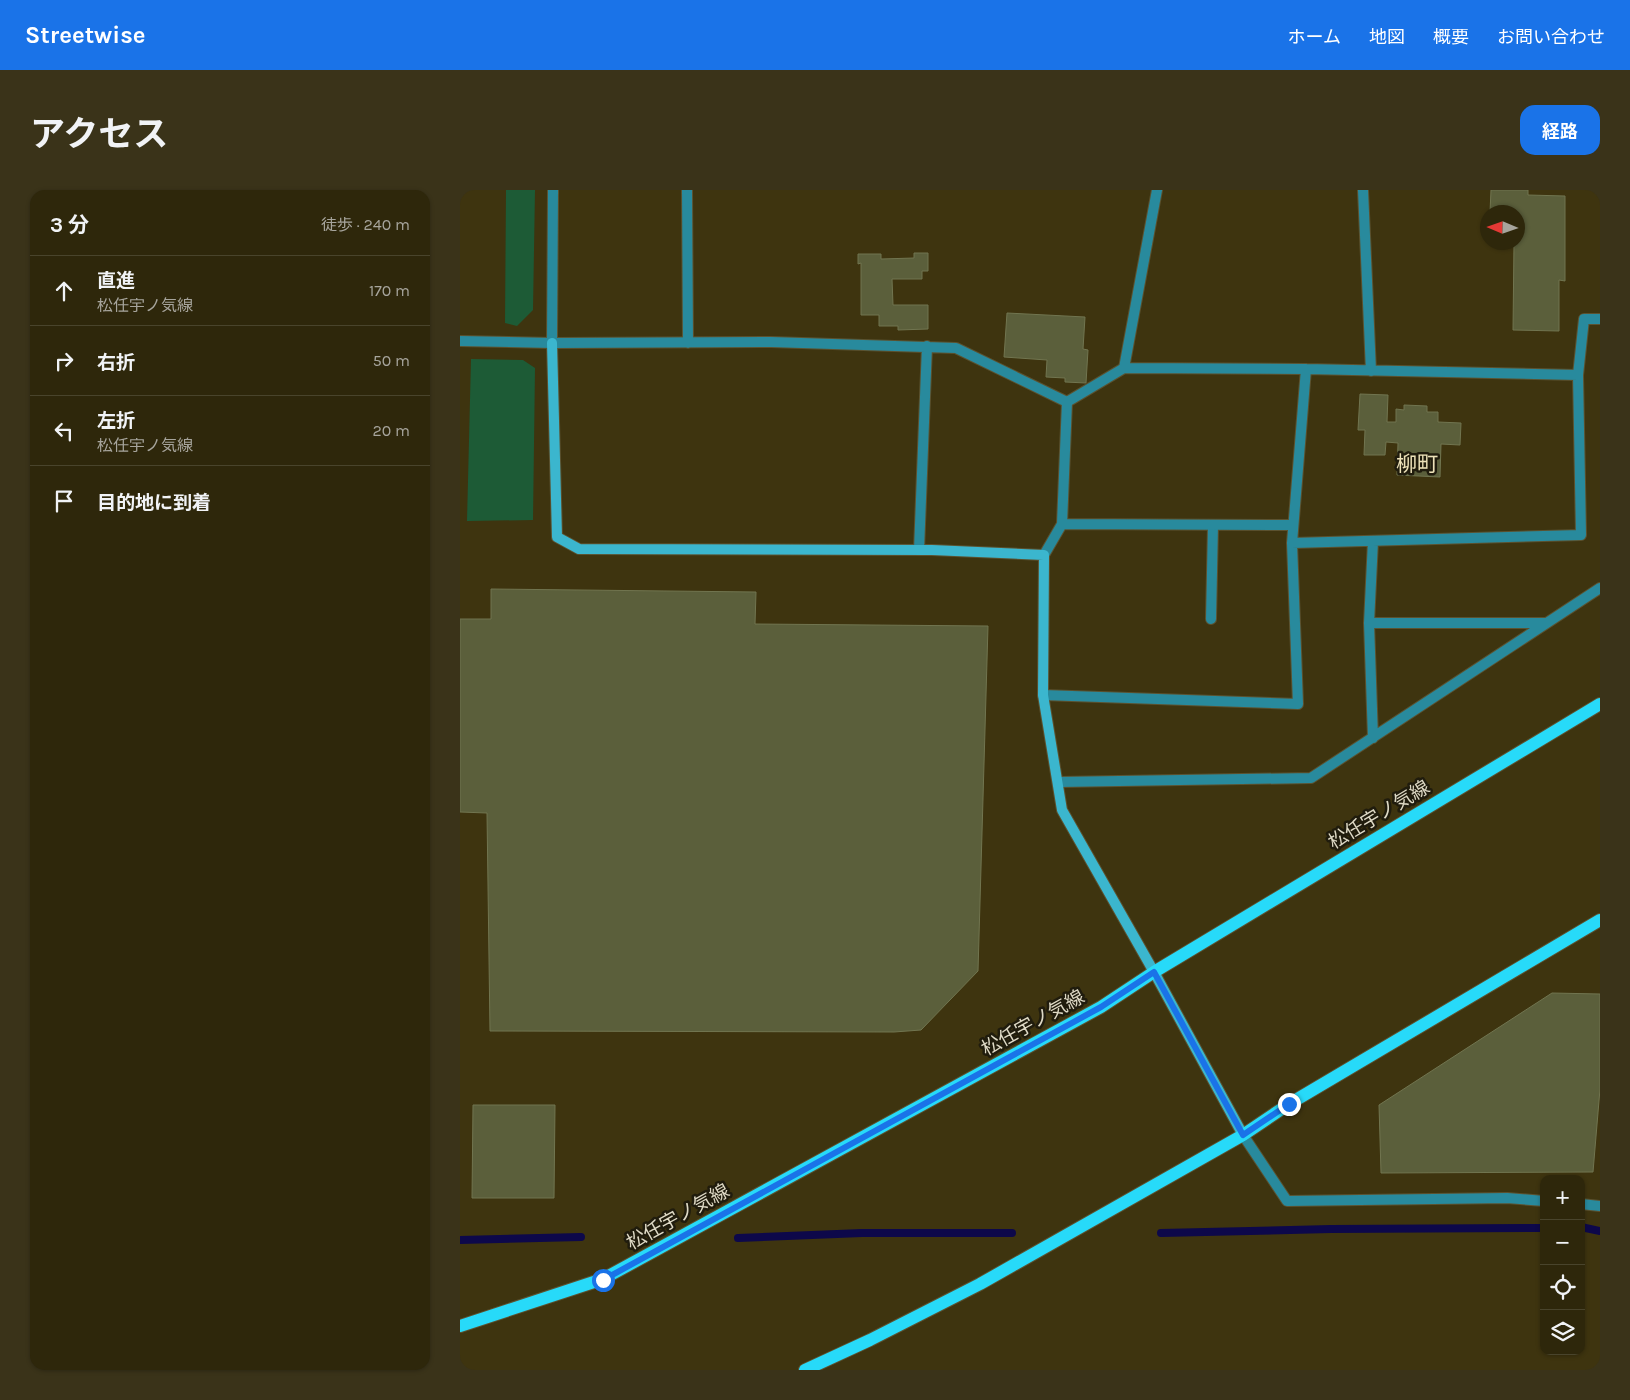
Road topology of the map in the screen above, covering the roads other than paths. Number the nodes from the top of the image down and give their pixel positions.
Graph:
1 (553, 190) edge
2 (687, 190) edge
3 (1157, 190) edge
4 (1363, 190) edge
5 (1600, 319) edge
6 (460, 341) edge
7 (552, 343) junction
8 (688, 343) junction
9 (927, 346) junction
10 (1124, 368) junction
11 (1306, 369) junction
12 (1372, 371) junction
13 (1578, 375) junction
14 (1067, 402) junction
15 (1062, 524) junction
16 (1213, 525) junction
17 (1293, 525) junction
18 (1373, 541) junction
19 (1292, 543) junction
20 (919, 550) junction
21 (1044, 554) junction
22 (1600, 588) edge
23 (1211, 619) dead end
24 (1369, 623) junction
25 (1546, 623) junction
26 (1043, 695) junction
27 (1600, 704) edge
28 (1373, 738) junction
29 (1058, 782) junction
30 (1600, 920) edge
31 (1154, 972) junction
32 (1243, 1135) junction
33 (1540, 1201) edge
34 (1585, 1204) edge
35 (1600, 1206) edge
36 (460, 1326) edge
37 (804, 1370) edge

1 - 7 street
2 - 8 street
3 - 10 street
4 - 12 street
5 - 13 street
6 - 7 street
7 - 8 street
7 - 20 street
8 - 9 street
9 - 14 street
9 - 20 street
10 - 11 street
10 - 14 street
11 - 12 street
11 - 17 street
12 - 13 street
13 - 18 street
14 - 15 street
15 - 16 street
15 - 21 street
16 - 17 street
16 - 23 street
17 - 19 street
18 - 19 street
18 - 24 street
19 - 26 street
20 - 21 street
21 - 26 street
22 - 25 street
24 - 25 street
24 - 28 street
25 - 28 street
26 - 29 street
27 - 31 main road, 松任宇ノ気線
28 - 29 street
29 - 31 street
30 - 32 main road
31 - 32 street
31 - 36 main road, 松任宇ノ気線
32 - 33 street
32 - 37 main road
34 - 35 street

